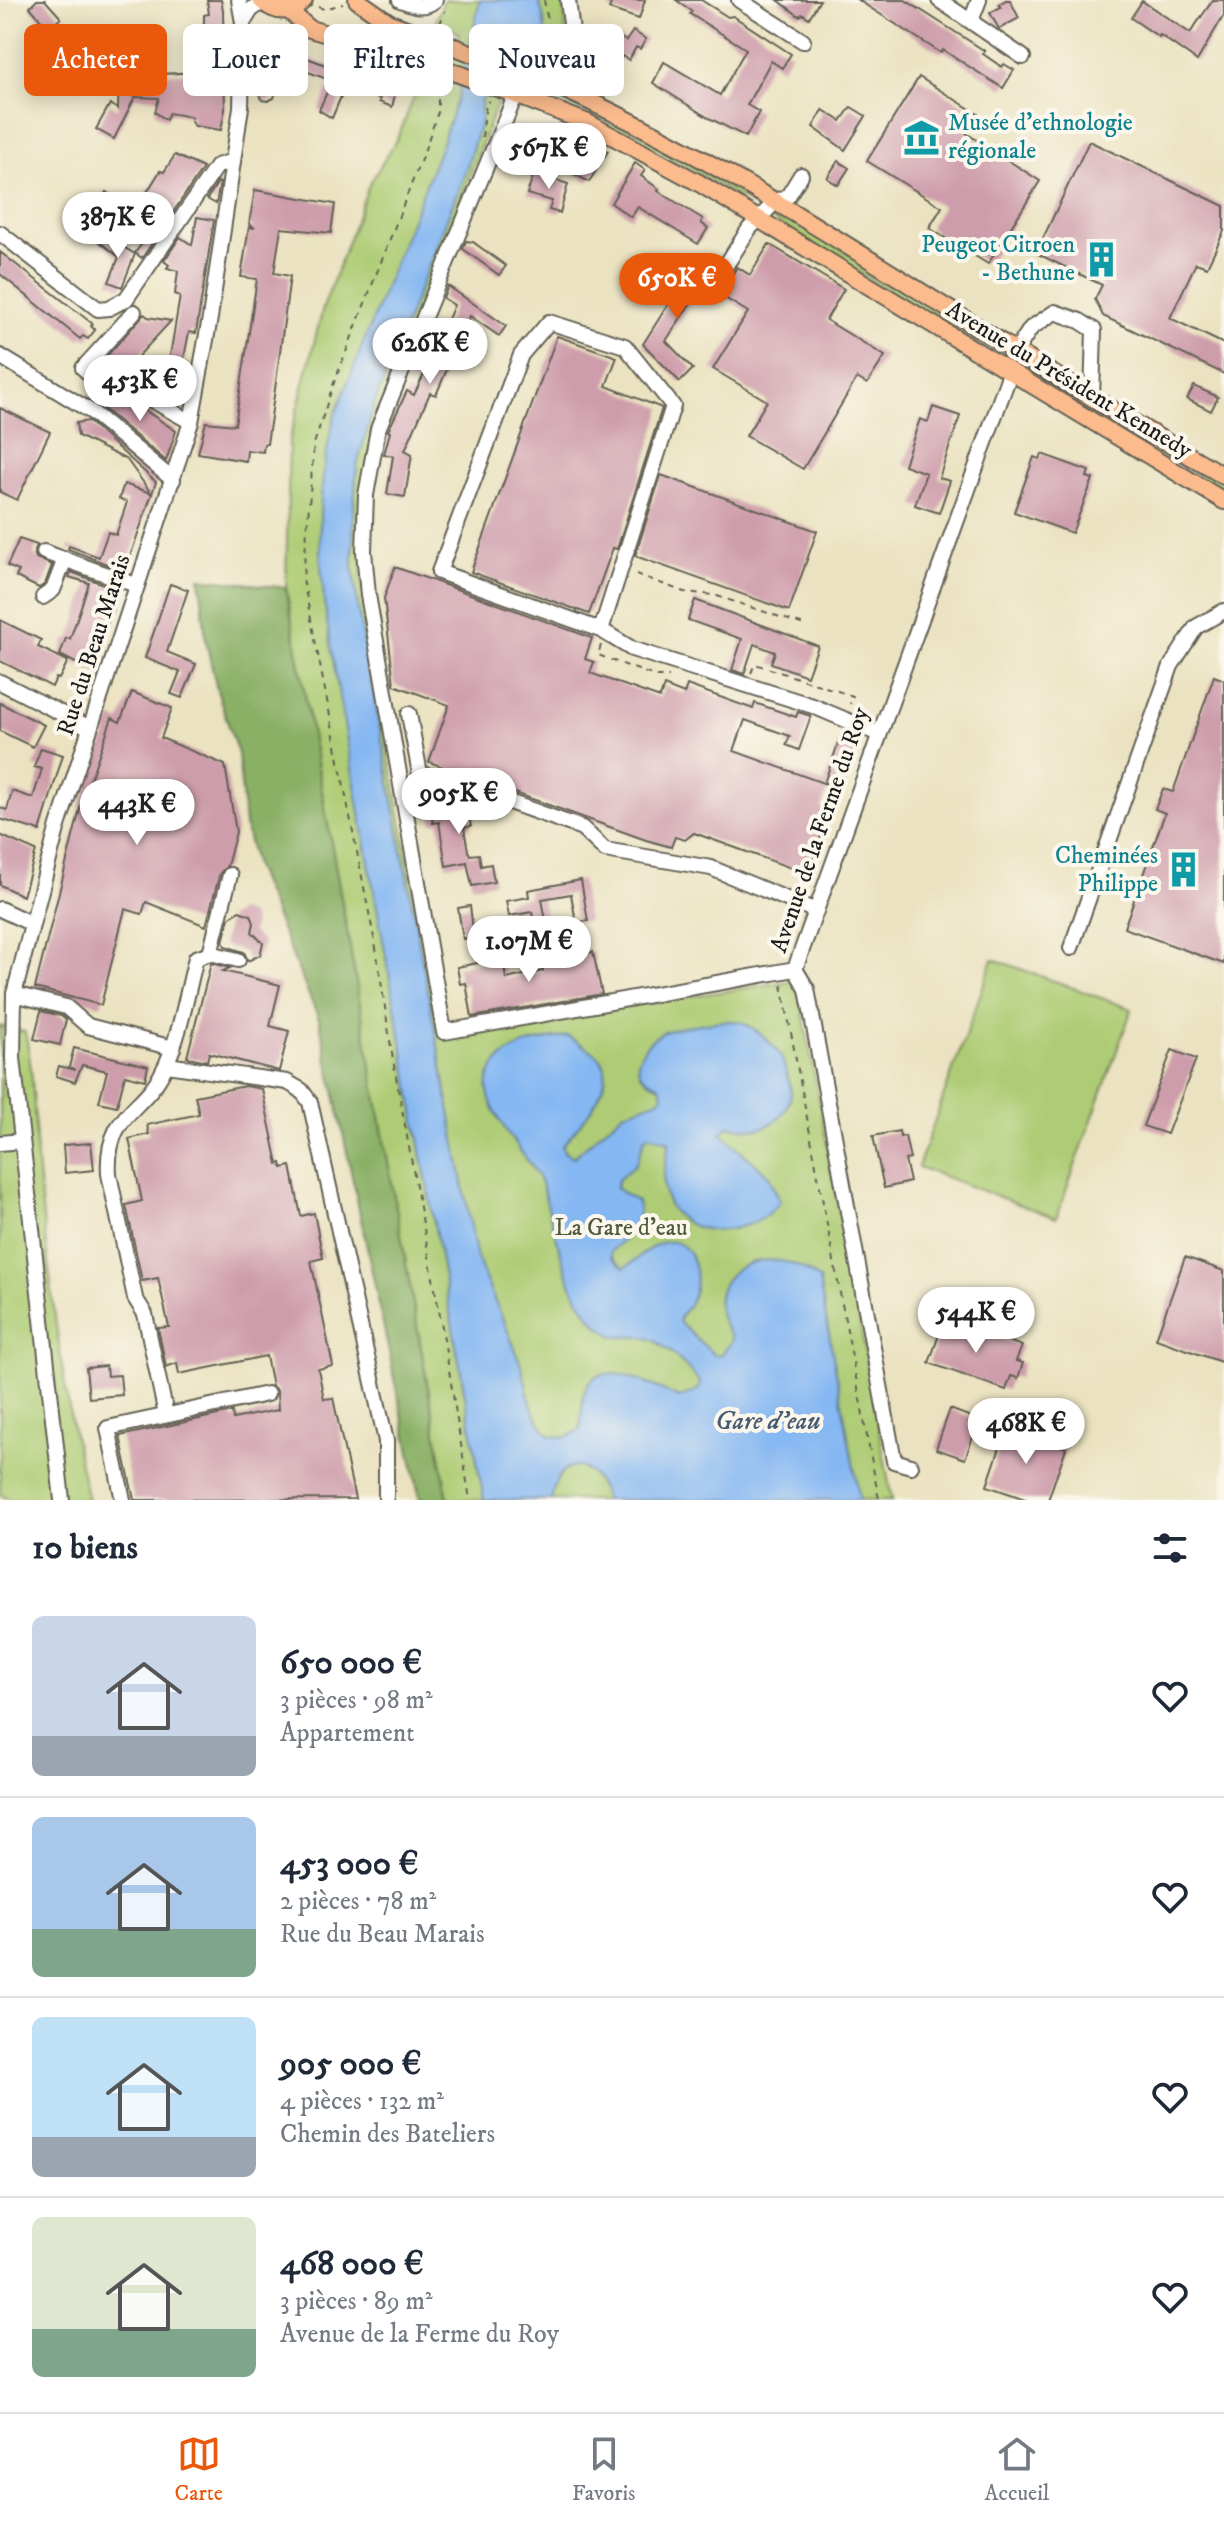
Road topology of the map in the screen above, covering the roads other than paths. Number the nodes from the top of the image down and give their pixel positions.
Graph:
1 (239, 0) edge
2 (304, 0) edge
3 (357, 0) edge
4 (400, 0) edge
5 (435, 0) edge
6 (568, 0) edge
7 (739, 0) edge
8 (939, 0) edge
9 (979, 0) edge
10 (262, 1) edge
11 (288, 10) junction
12 (971, 21) junction
13 (243, 23) junction
14 (571, 24) edge
15 (803, 41) dead end
16 (469, 52) edge
17 (1023, 57) dead end
18 (469, 77) edge
19 (508, 96) edge
20 (520, 96) edge
21 (578, 96) edge
22 (233, 161) junction
23 (801, 175) dead end
24 (776, 201) junction
25 (758, 219) junction
26 (0, 233) edge
27 (709, 292) dead end
28 (134, 312) dead end
29 (1016, 351) junction
30 (0, 356) edge
31 (1010, 373) junction
32 (1092, 399) junction
33 (191, 422) junction
34 (1224, 476) edge
35 (173, 480) junction
36 (1224, 501) edge
37 (44, 552) dead end
38 (65, 559) junction
39 (136, 585) junction
40 (43, 597) dead end
41 (1224, 611) edge
42 (603, 631) junction
43 (0, 682) edge
44 (409, 714) dead end
45 (90, 728) junction
46 (879, 734) junction
47 (230, 875) dead end
48 (0, 909) edge
49 (816, 911) junction
50 (32, 924) junction
51 (1071, 948) dead end
52 (210, 953) junction
53 (238, 960) dead end
54 (795, 969) junction
55 (14, 994) junction
56 (173, 1048) junction
57 (167, 1065) junction
58 (22, 1141) junction
59 (0, 1143) edge
60 (267, 1394) dead end
61 (166, 1415) junction
62 (911, 1466) dead end
63 (62, 1500) edge
64 (123, 1500) edge
65 (386, 1500) edge

1 - 13 street, Rue du Beau Marais
2 - 11 main road
3 - 16 main road, Avenue du Président Kennedy, bridge
4 - 5 street
6 - 14 street
7 - 15 street
8 - 12 street
9 - 12 street
10 - 11 main road, Avenue du Président Kennedy
10 - 13 street
11 - 18 main road, Avenue du Président Kennedy, bridge
12 - 17 street
13 - 22 street, Rue du Beau Marais
19 - 54 street
20 - 25 main road, Avenue du Président Kennedy
21 - 24 main road, Avenue du Président Kennedy
22 - 26 street
22 - 33 street, Rue du Beau Marais
23 - 24 street
24 - 25 street
24 - 29 main road, Avenue du Président Kennedy
25 - 27 street
25 - 31 main road, Avenue du Président Kennedy
28 - 33 street
29 - 31 main road, Avenue de la Ferme du Roy
29 - 32 main road, Avenue du Président Kennedy
29 - 32 street
30 - 35 street
31 - 36 main road, Avenue du Président Kennedy
31 - 46 street, Avenue de la Ferme du Roy
32 - 34 main road, Avenue du Président Kennedy
33 - 35 street, Rue du Beau Marais
35 - 39 street, Rue du Beau Marais
37 - 38 street
38 - 39 street
38 - 40 street
39 - 45 street, Rue du Beau Marais
41 - 51 street
42 - 42 street
42 - 46 street
43 - 45 street
44 - 49 street
45 - 50 street, Rue du Beau Marais
46 - 49 street, Avenue de la Ferme du Roy
47 - 52 street
48 - 50 street
49 - 54 street, Avenue de la Ferme du Roy
50 - 55 street, Rue du Beau Marais
52 - 53 street
52 - 56 street
54 - 62 street, Avenue de la Ferme du Roy
55 - 56 street
55 - 58 street, Rue du Beau Marais
56 - 57 street
57 - 61 street
57 - 65 street
58 - 59 street
58 - 63 street, Rue du Beau Marais
60 - 61 street
61 - 64 street

